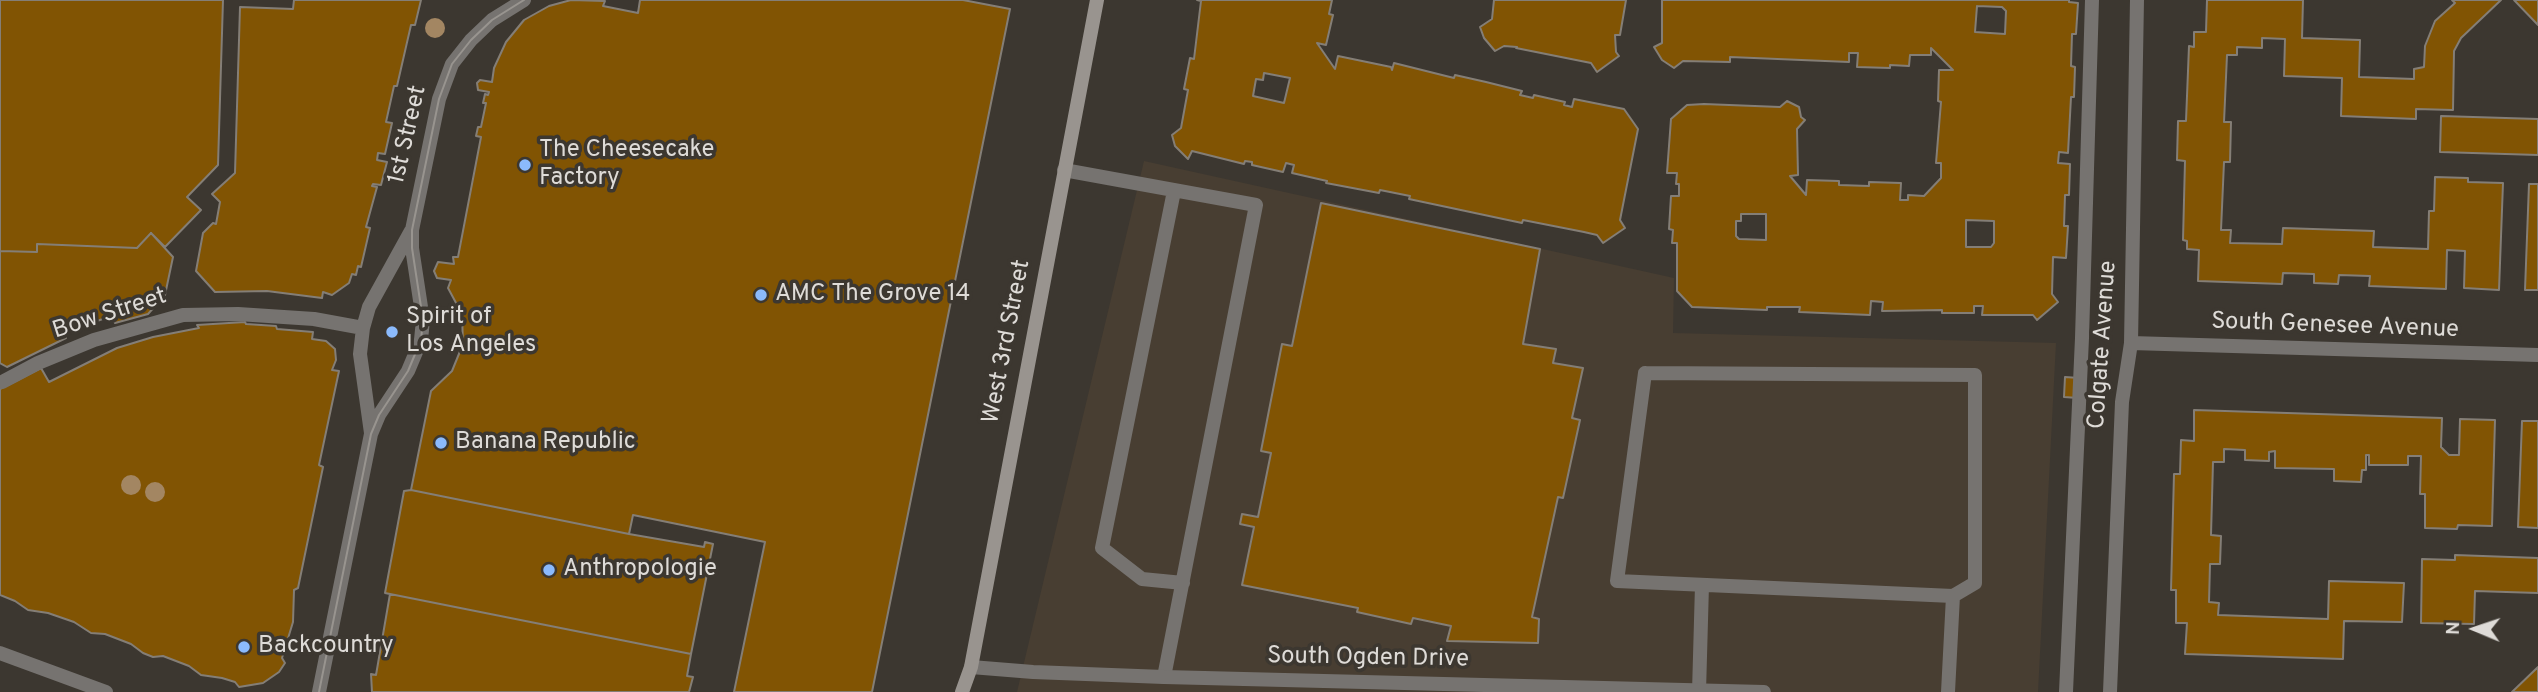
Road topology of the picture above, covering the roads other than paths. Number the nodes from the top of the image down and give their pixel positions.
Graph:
1 (524, 0) edge
2 (1097, 0) edge
3 (2092, 0) edge
4 (2137, 0) edge
5 (501, 6) edge
6 (1064, 170) junction
7 (1174, 191) junction
8 (412, 230) junction
9 (363, 328) junction
10 (2131, 343) junction
11 (2538, 355) edge
12 (2, 382) edge
13 (371, 434) junction
14 (1183, 583) junction
15 (1702, 584) junction
16 (1953, 596) junction
17 (0, 653) edge
18 (971, 667) junction
19 (1164, 677) junction
20 (1699, 691) edge
21 (106, 692) edge
22 (319, 692) edge
23 (962, 692) edge
24 (1764, 692) edge
25 (1948, 692) edge
26 (2066, 692) edge
27 (2110, 692) edge

1 - 5 street, 1st Street
2 - 6 main road, West 3rd Street
3 - 26 street
4 - 10 street, Colgate Avenue
5 - 8 street, 1st Street
6 - 7 street
6 - 18 main road, West 3rd Street
7 - 14 street
7 - 14 street
8 - 9 street, 1st Street
8 - 13 street, 1st Street
9 - 12 street, Bow Street
9 - 13 street, 1st Street
10 - 11 street, South Genesee Avenue
10 - 27 street, Colgate Avenue
13 - 22 street, 1st Street
14 - 19 street
15 - 16 street
15 - 16 street
15 - 20 street
16 - 25 street
17 - 21 street
18 - 19 street, South Ogden Drive
18 - 23 main road, West 3rd Street
19 - 20 street, South Ogden Drive
20 - 24 street, South Ogden Drive

